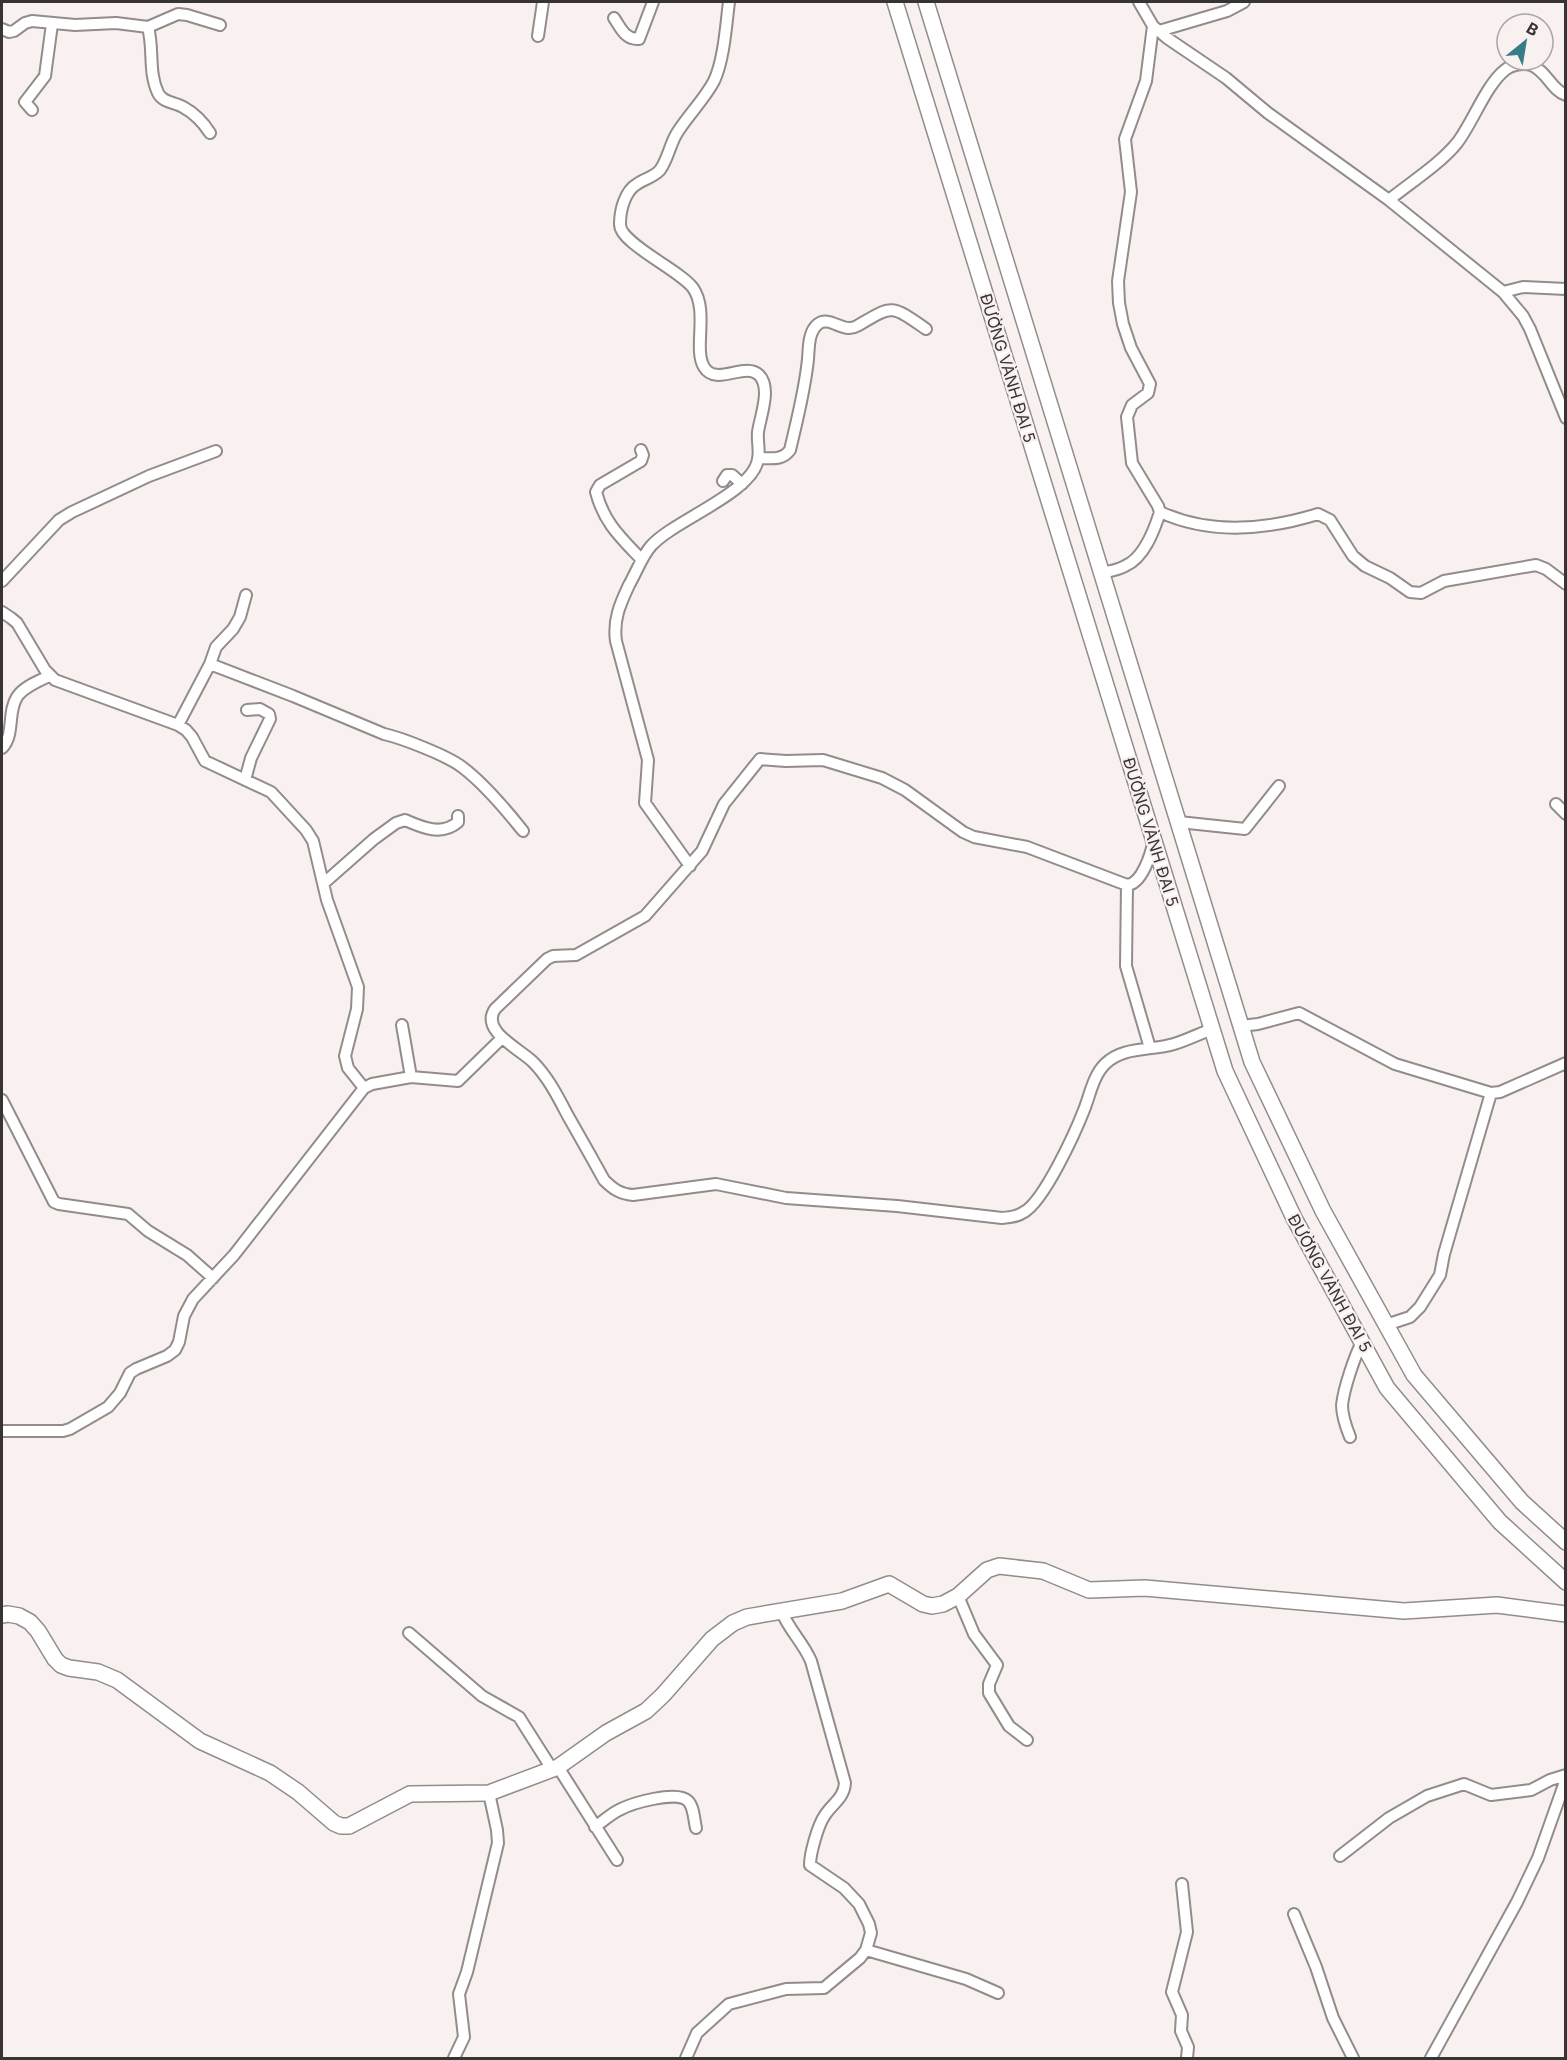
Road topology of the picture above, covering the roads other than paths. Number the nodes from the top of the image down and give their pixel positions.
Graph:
1 (543, 2) edge
2 (653, 2) edge
3 (729, 2) edge
4 (895, 2) edge
5 (926, 2) edge
6 (1139, 2) edge
7 (1244, 2) edge
8 (614, 18) dead end
9 (52, 24) junction
10 (220, 25) dead end
11 (148, 27) junction
12 (2, 29) edge
13 (1156, 29) junction
14 (538, 36) dead end
15 (1566, 95) edge
16 (32, 110) dead end
17 (210, 133) dead end
18 (1389, 200) junction
19 (1566, 289) edge
20 (1503, 292) junction
21 (926, 329) dead end
22 (1566, 418) edge
23 (641, 450) dead end
24 (216, 451) dead end
25 (759, 458) junction
26 (723, 481) dead end
27 (742, 484) junction
28 (1160, 512) junction
29 (642, 561) junction
30 (1102, 573) junction
31 (2, 581) edge
32 (1566, 584) edge
33 (246, 595) dead end
34 (2, 612) edge
35 (210, 664) junction
36 (49, 676) junction
37 (247, 710) dead end
38 (178, 725) junction
39 (4, 741) edge
40 (244, 780) junction
41 (1279, 786) dead end
42 (1556, 804) dead end
43 (1566, 814) edge
44 (458, 816) dead end
45 (1179, 822) junction
46 (523, 831) dead end
47 (1154, 840) junction
48 (690, 866) junction
49 (324, 883) junction
50 (1126, 885) junction
51 (402, 1025) dead end
52 (1241, 1026) junction
53 (1212, 1029) junction
54 (501, 1039) junction
55 (1150, 1048) junction
56 (1566, 1063) edge
57 (411, 1077) junction
58 (364, 1088) junction
59 (1491, 1094) junction
60 (2, 1100) edge
61 (213, 1278) junction
62 (1386, 1325) junction
63 (1362, 1342) junction
64 (2, 1431) edge
65 (1350, 1437) dead end
66 (1566, 1542) edge
67 (1566, 1582) edge
68 (958, 1596) junction
69 (781, 1610) junction
70 (1566, 1614) edge
71 (2, 1615) edge
72 (409, 1634) dead end
73 (1027, 1740) dead end
74 (555, 1768) junction
75 (1566, 1777) edge
76 (489, 1793) junction
77 (595, 1827) junction
78 (696, 1828) dead end
79 (1340, 1856) dead end
80 (617, 1860) dead end
81 (1182, 1884) dead end
82 (1294, 1914) dead end
83 (866, 1950) junction
84 (998, 1993) dead end
85 (455, 2058) edge
86 (686, 2058) edge
87 (1187, 2058) edge
88 (1353, 2058) edge
89 (1431, 2058) edge

1 - 14 street
2 - 8 street
3 - 25 street
4 - 47 main road, ĐƯỜNG VÀNH ĐAI 5
5 - 30 main road, ĐƯỜNG VÀNH ĐAI 5
6 - 13 street
7 - 13 street
9 - 11 street
9 - 12 street
9 - 16 street
10 - 11 street
11 - 17 street
13 - 18 street
13 - 28 street
15 - 18 street
18 - 20 street
19 - 20 street
20 - 22 street
21 - 25 street
23 - 29 street
24 - 31 street
25 - 27 street
26 - 27 street
27 - 29 street
28 - 30 street
28 - 32 street
29 - 48 street
30 - 45 main road, ĐƯỜNG VÀNH ĐAI 5
33 - 35 street
34 - 36 street
35 - 38 street
35 - 46 street
36 - 38 street
36 - 39 street
37 - 40 street
38 - 40 street
40 - 49 street
41 - 45 street
42 - 43 street
44 - 49 street
45 - 52 main road, ĐƯỜNG VÀNH ĐAI 5
47 - 50 street
47 - 53 main road, ĐƯỜNG VÀNH ĐAI 5
48 - 50 street
48 - 54 street
49 - 58 street
50 - 55 street
51 - 57 street
52 - 59 street
52 - 62 main road, ĐƯỜNG VÀNH ĐAI 5
53 - 55 street
53 - 63 main road, ĐƯỜNG VÀNH ĐAI 5
54 - 55 street
54 - 57 street
56 - 59 street
57 - 58 street
58 - 61 street
59 - 62 street
60 - 61 street
61 - 64 street
62 - 66 main road, ĐƯỜNG VÀNH ĐAI 5
63 - 65 street
63 - 67 main road, ĐƯỜNG VÀNH ĐAI 5
68 - 69 main road
68 - 70 main road
68 - 73 street
69 - 74 main road
69 - 83 street
71 - 76 main road
72 - 74 street
74 - 76 main road
74 - 77 street
75 - 79 street
75 - 89 street
76 - 85 street
77 - 78 street
77 - 80 street
81 - 87 street
82 - 88 street
83 - 84 street
83 - 86 street

